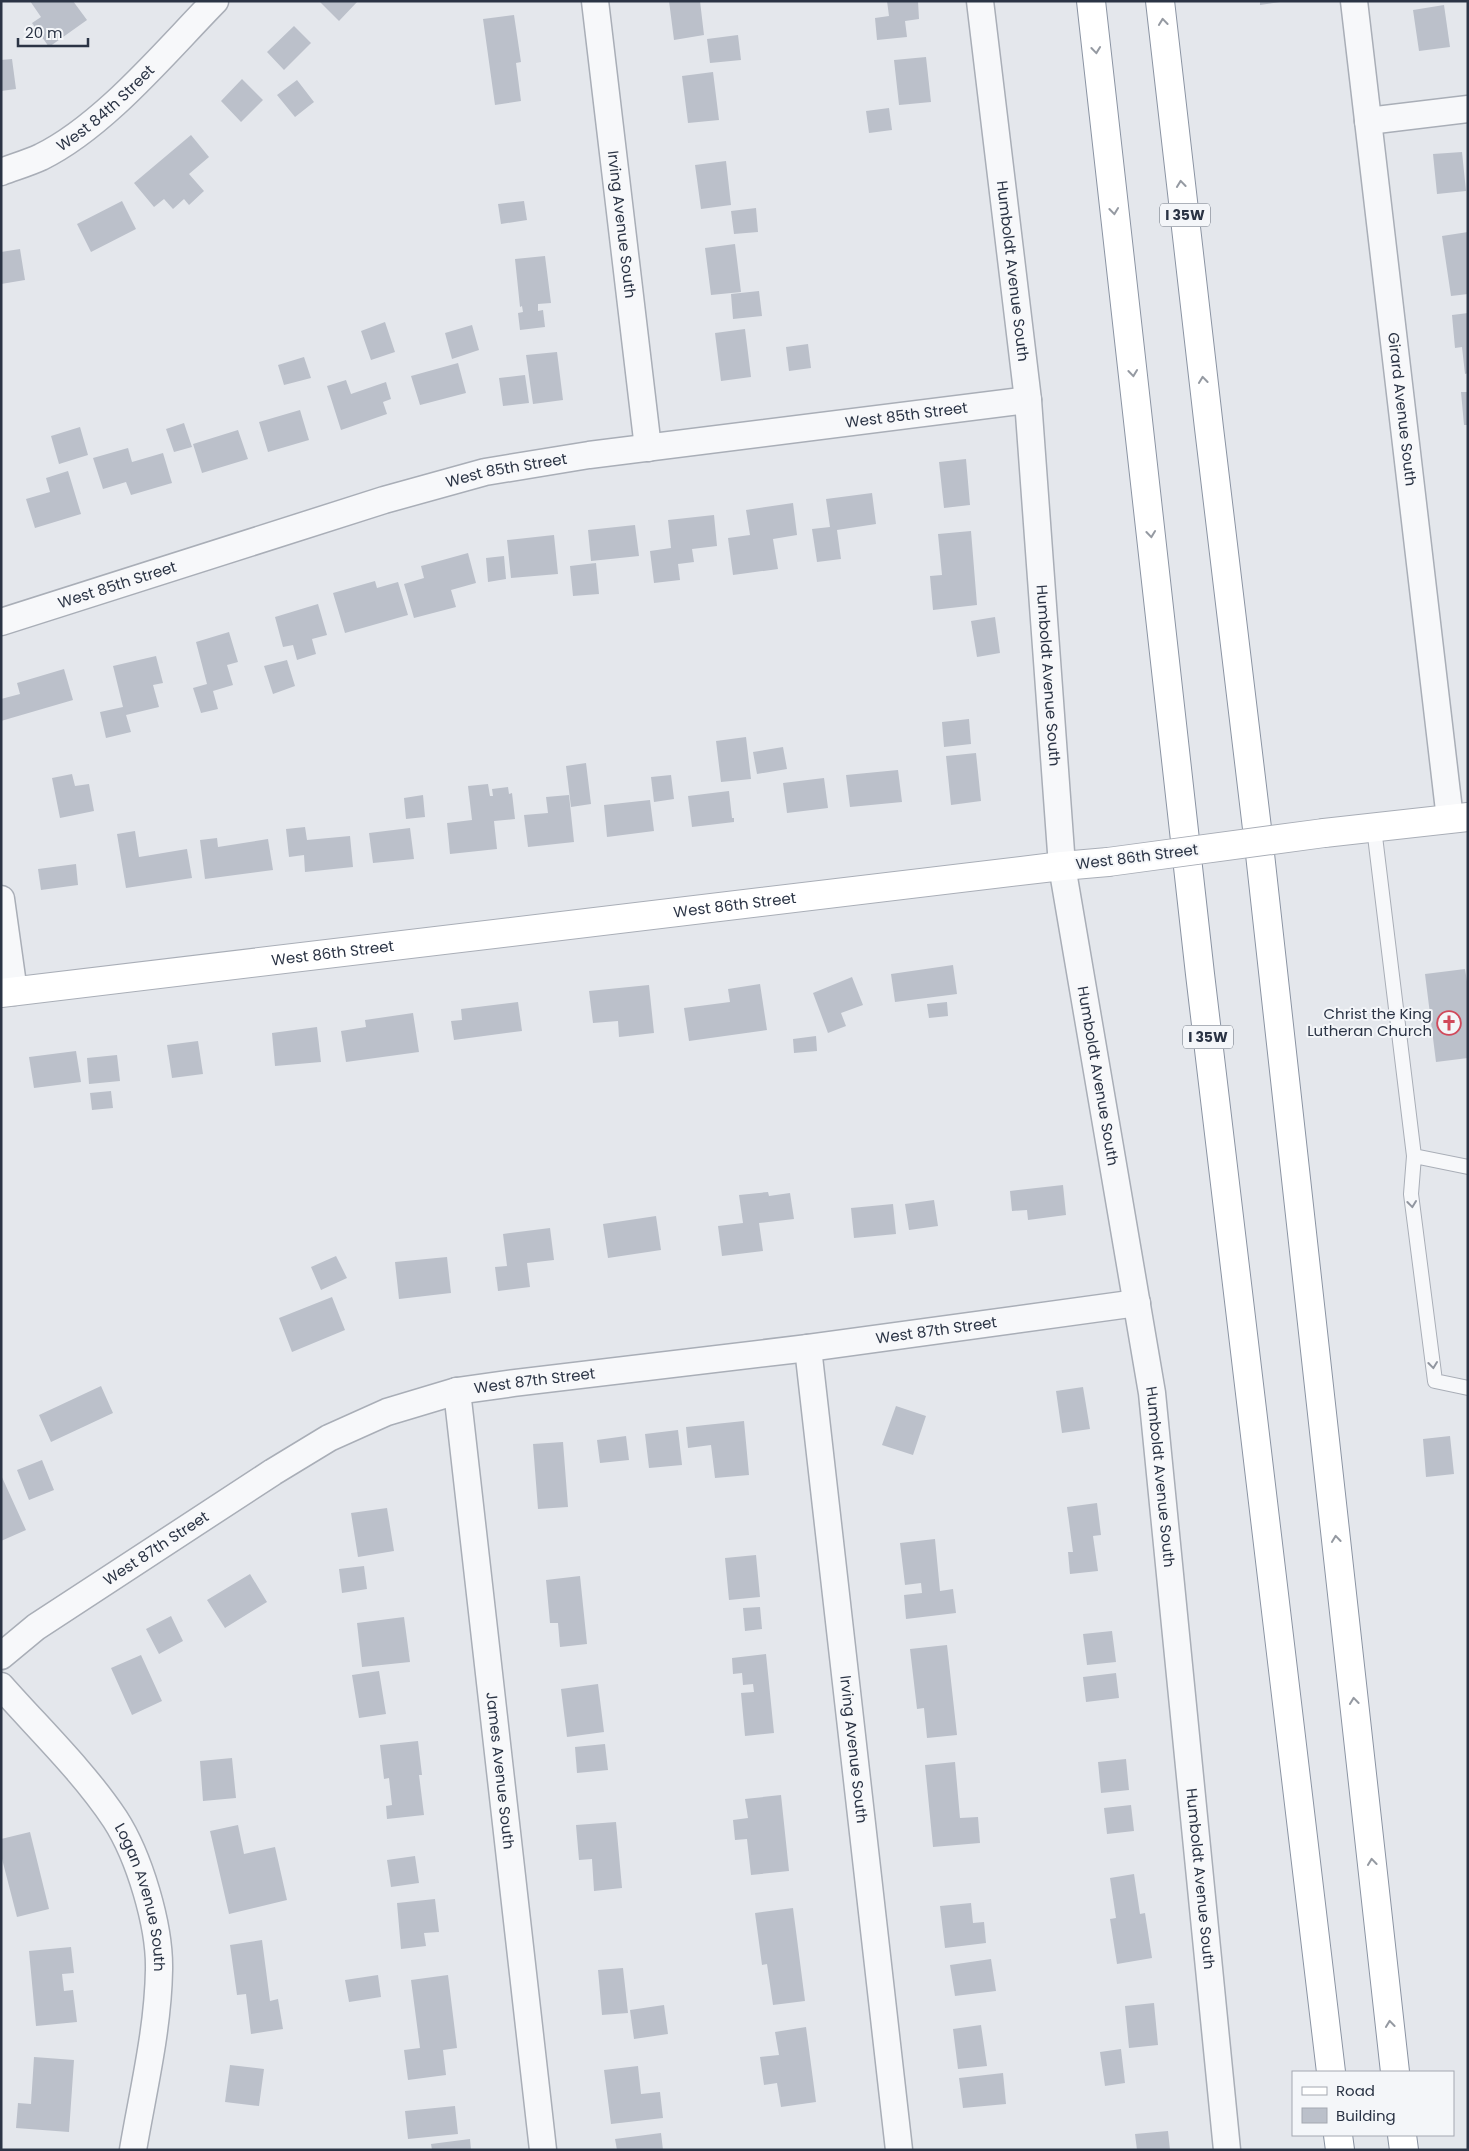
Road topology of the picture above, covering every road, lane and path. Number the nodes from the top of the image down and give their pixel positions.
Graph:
1 (215, 1) edge
2 (595, 1) edge
3 (980, 1) edge
4 (1091, 1) edge
5 (1160, 1) edge
6 (1354, 1) edge
7 (1468, 109) edge
8 (1368, 121) junction
9 (1, 172) edge
10 (1028, 400) junction
11 (648, 448) junction
12 (1, 622) edge
13 (1459, 818) edge
14 (1374, 828) junction
15 (1062, 866) junction
16 (1, 899) edge
17 (7, 992) edge
18 (1414, 1156) junction
19 (1468, 1168) edge
20 (1137, 1303) junction
21 (808, 1348) junction
22 (1468, 1388) edge
23 (457, 1391) junction
24 (1, 1656) edge
25 (1, 1686) edge
26 (1331, 2071) edge
27 (1395, 2071) edge
28 (1338, 2136) edge
29 (1402, 2136) edge
30 (133, 2150) edge
31 (543, 2150) edge
32 (899, 2150) edge
33 (1227, 2150) edge
34 (1340, 2150) edge
35 (1404, 2150) edge

1 - 9 street, West 84th Street
2 - 11 street, Irving Avenue South
3 - 10 street, Humboldt Avenue South
4 -> 26 main road, I 35W
27 -> 5 main road, I 35W
6 - 8 street, Girard Avenue South
7 - 8 street
8 - 13 street, Girard Avenue South
10 - 11 street, West 85th Street
10 - 15 street, Humboldt Avenue South
11 - 12 street, West 85th Street
13 - 14 main road, West 86th Street
14 - 15 main road, West 86th Street, bridge
14 - 18 lane
15 - 17 main road, West 86th Street
15 - 20 street, Humboldt Avenue South
16 - 17 street
18 - 19 lane
18 -> 22 lane
20 - 21 street, West 87th Street
20 - 33 street, Humboldt Avenue South
21 - 23 street, West 87th Street
21 - 32 street, Irving Avenue South
23 - 24 street, West 87th Street
23 - 31 street, James Avenue South
25 - 30 street, Logan Avenue South
28 - 34 main road
29 - 35 main road

